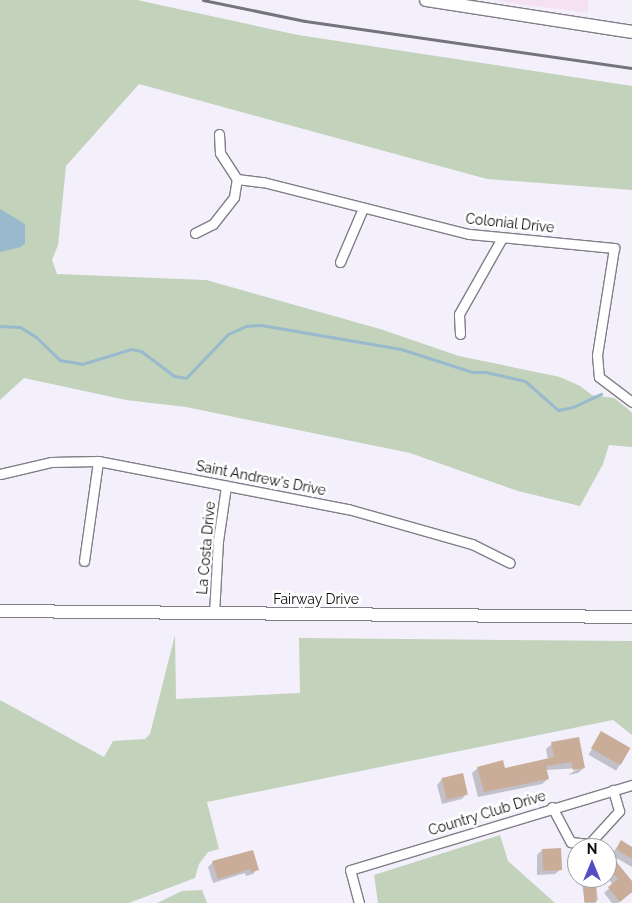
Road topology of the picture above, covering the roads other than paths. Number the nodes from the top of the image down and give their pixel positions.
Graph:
1 (426, 0) edge
2 (632, 32) edge
3 (219, 134) dead end
4 (237, 179) junction
5 (363, 208) junction
6 (194, 233) dead end
7 (502, 238) junction
8 (340, 262) dead end
9 (460, 334) dead end
10 (632, 402) edge
11 (98, 461) junction
12 (0, 474) edge
13 (226, 486) junction
14 (84, 561) dead end
15 (510, 563) dead end
16 (0, 612) edge
17 (214, 614) junction
18 (632, 617) edge
19 (632, 785) edge
20 (612, 790) junction
21 (552, 807) junction
22 (359, 903) edge

1 - 2 main road
3 - 4 street
4 - 5 street, Colonial Drive
4 - 6 street
5 - 7 street, Colonial Drive
5 - 8 street
7 - 9 street
7 - 10 street, Colonial Drive
11 - 12 street, Saint Andrew's Drive
11 - 13 street, Saint Andrew's Drive
11 - 14 street
13 - 15 street, Saint Andrew's Drive
13 - 17 street, La Costa Drive
16 - 17 main road, Fairway Drive
17 - 18 main road, Fairway Drive
19 - 20 street, Country Club Drive
20 - 21 street, Country Club Drive
20 - 21 street
21 - 22 street, Country Club Drive

